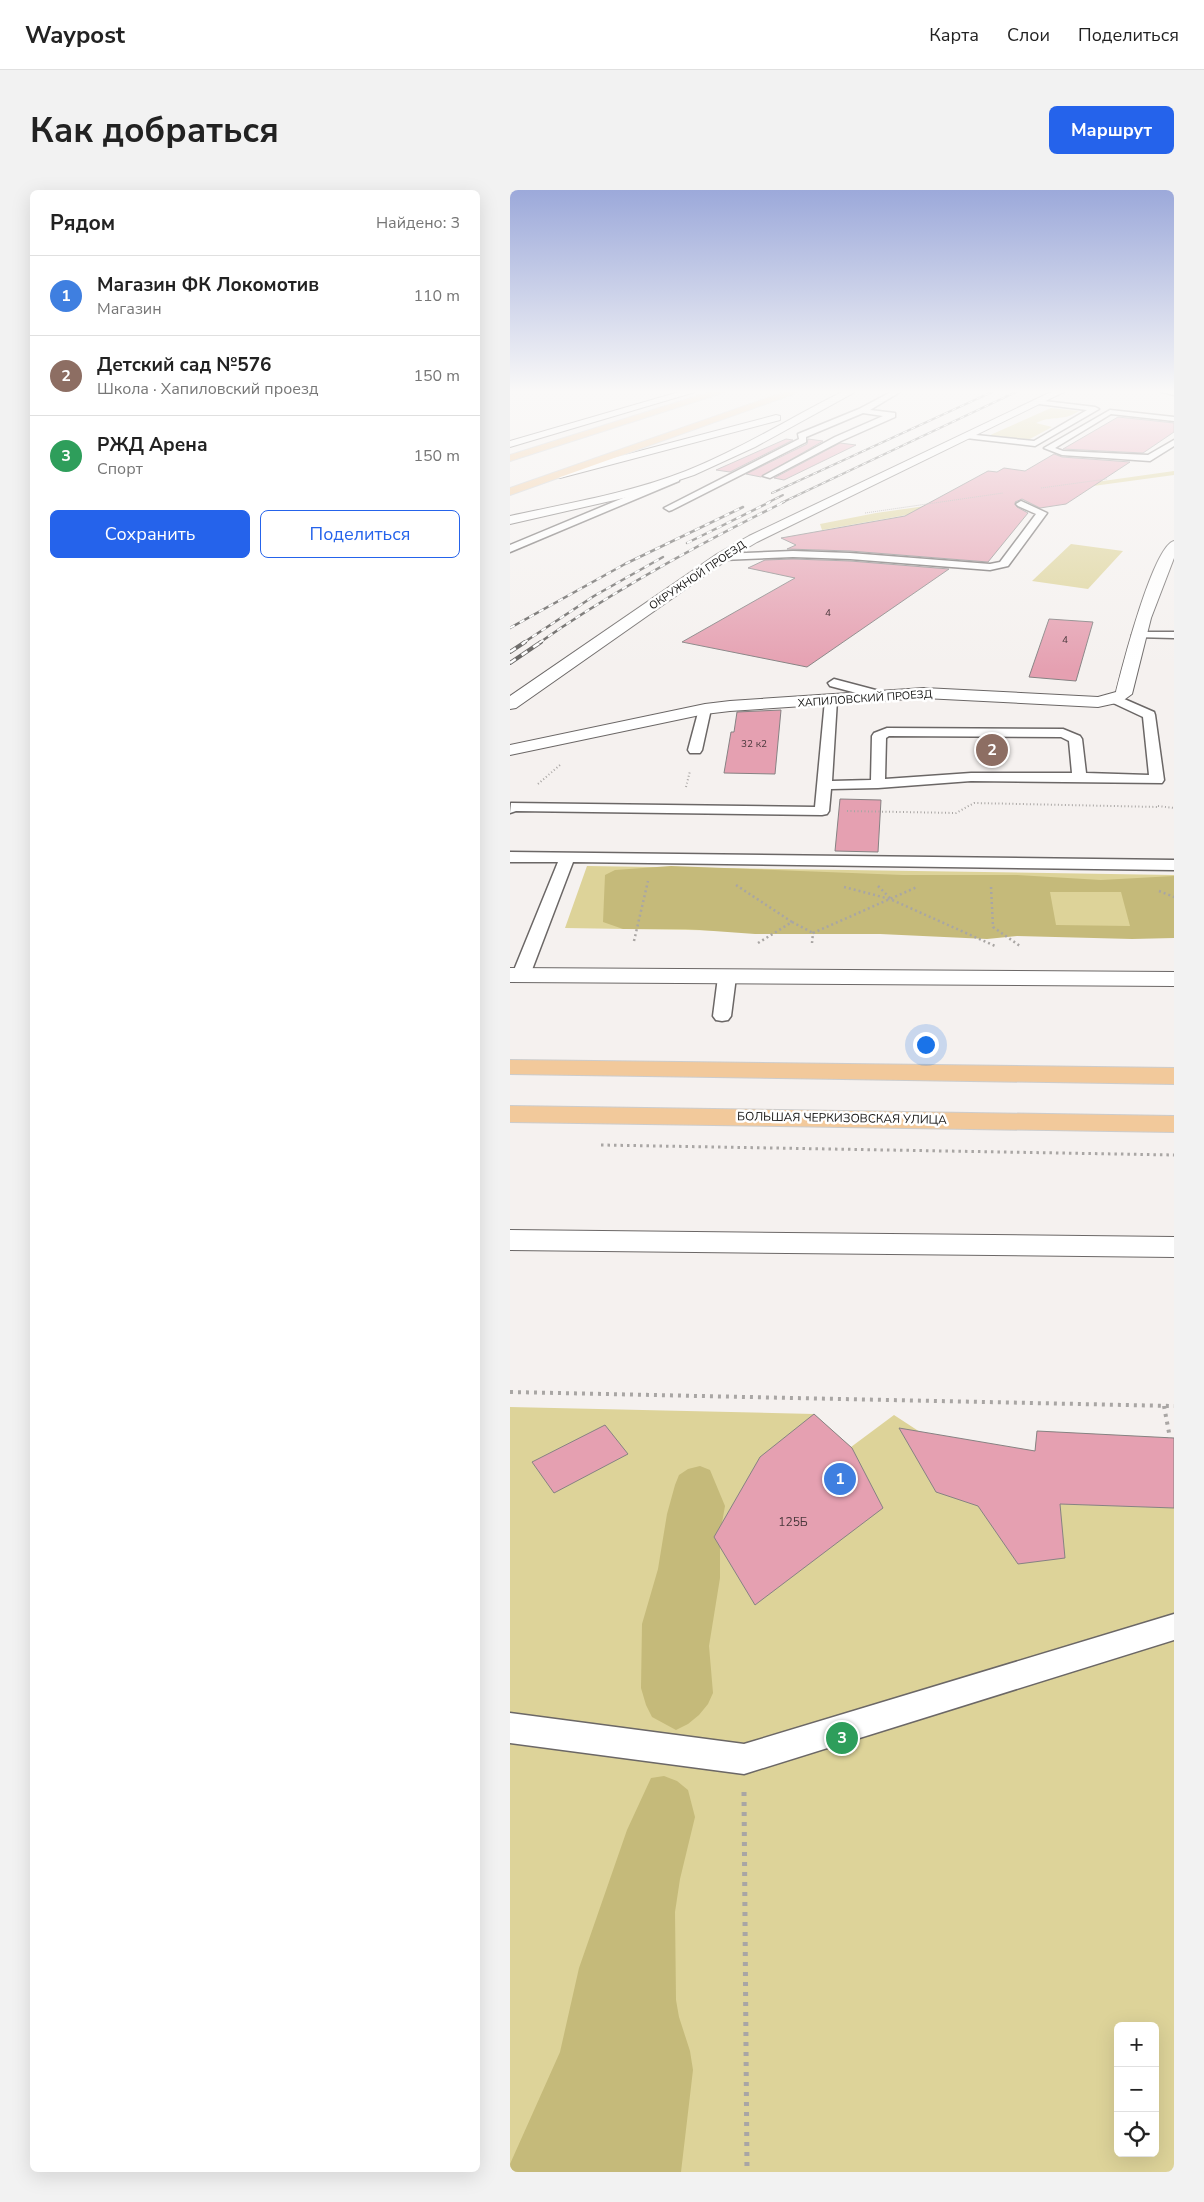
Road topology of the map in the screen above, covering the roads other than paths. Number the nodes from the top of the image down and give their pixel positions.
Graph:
1 (532, 484) edge
2 (652, 484) edge
3 (663, 484) edge
4 (715, 484) edge
5 (865, 484) edge
6 (510, 492) edge
7 (1021, 504) dead end
8 (669, 508) dead end
9 (510, 520) edge
10 (1174, 545) edge
11 (510, 549) edge
12 (722, 557) junction
13 (1138, 635) junction
14 (1174, 635) edge
15 (834, 683) dead end
16 (883, 696) junction
17 (1116, 699) junction
18 (831, 700) junction
19 (510, 704) edge
20 (705, 710) junction
21 (510, 750) edge
22 (695, 750) road end
23 (1080, 777) junction
24 (878, 784) junction
25 (824, 786) junction
26 (510, 810) edge
27 (510, 857) edge
28 (566, 858) junction
29 (1174, 866) edge
30 (516, 975) edge
31 (727, 977) junction
32 (1174, 979) edge
33 (722, 1016) dead end
34 (510, 1066) edge
35 (1174, 1076) edge
36 (510, 1114) edge
37 (1142, 1123) joint
38 (1174, 1125) edge
39 (510, 1240) edge
40 (1174, 1247) edge
41 (1174, 1628) edge
42 (510, 1728) edge

1 - 6 main road
2 - 9 street
3 - 11 lane
4 - 8 lane
5 - 12 street, ОКРУЖНОЙ ПРОЕЗД
7 - 12 lane
10 - 13 street
12 - 19 street, ОКРУЖНОЙ ПРОЕЗД
13 - 14 lane
13 - 17 street
15 - 16 lane
16 - 17 street, ХАПИЛОВСКИЙ ПРОЕЗД
16 - 18 street, ХАПИЛОВСКИЙ ПРОЕЗД
17 - 23 lane
18 - 20 street, ХАПИЛОВСКИЙ ПРОЕЗД
18 - 25 lane
20 - 21 street, ХАПИЛОВСКИЙ ПРОЕЗД
20 - 22 lane
23 - 24 lane
23 - 24 lane
24 - 25 lane
25 - 26 lane
27 - 28 lane
28 - 29 lane
28 - 30 lane
30 - 31 street
31 - 32 street
31 - 33 lane
34 - 35 main road
36 - 37 main road, БОЛЬШАЯ ЧЕРКИЗОВСКАЯ УЛИЦА
37 - 38 street
39 - 40 street
41 - 42 lane

